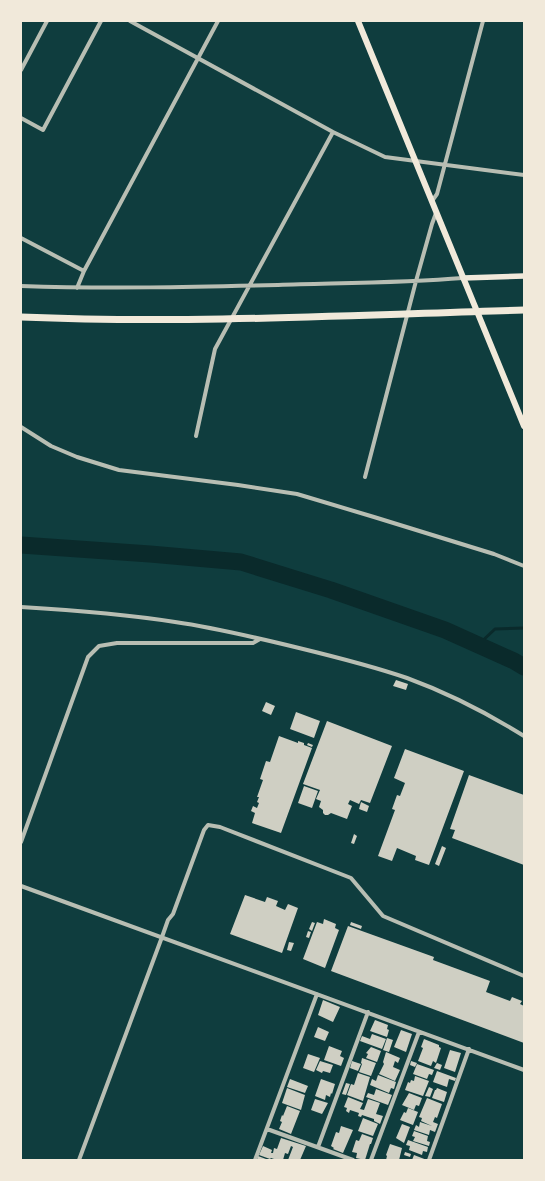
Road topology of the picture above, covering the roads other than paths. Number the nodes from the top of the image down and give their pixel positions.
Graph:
1 (47, 21) edge
2 (101, 21) edge
3 (130, 21) edge
4 (218, 21) edge
5 (358, 21) edge
6 (483, 21) edge
7 (198, 58) junction
8 (21, 70) edge
9 (21, 118) edge
10 (333, 132) junction
11 (415, 161) junction
12 (446, 164) junction
13 (524, 175) edge
14 (432, 201) junction
15 (436, 213) junction
16 (21, 238) edge
17 (84, 271) junction
18 (524, 276) edge
19 (463, 278) junction
20 (416, 281) junction
21 (21, 286) edge
22 (250, 286) junction
23 (77, 288) junction
24 (524, 310) edge
25 (21, 317) edge
26 (524, 426) edge
27 (21, 427) edge
28 (196, 436) dead end
29 (365, 477) dead end
30 (524, 566) edge
31 (21, 606) edge
32 (260, 638) junction
33 (524, 736) edge
34 (21, 842) edge
35 (21, 886) edge
36 (162, 937) junction
37 (524, 976) edge
38 (317, 994) junction
39 (368, 1012) junction
40 (419, 1032) junction
41 (469, 1049) junction
42 (524, 1070) edge
43 (267, 1129) junction
44 (318, 1147) junction
45 (79, 1160) edge
46 (255, 1160) edge
47 (353, 1160) edge
48 (371, 1160) edge
49 (429, 1160) edge

1 - 8 street
2 - 9 street
3 - 7 street
4 - 7 street
5 - 11 main road
6 - 12 street
7 - 10 street
7 - 17 street
10 - 11 street
10 - 22 street
11 - 12 street
11 - 14 main road
12 - 13 street
12 - 14 street
14 - 15 main road
15 - 19 main road
15 - 20 street
16 - 17 street
17 - 23 street
18 - 19 main road
19 - 20 street
19 - 26 main road
20 - 22 street
20 - 29 street
21 - 23 street
22 - 23 street
22 - 28 street
24 - 25 highway
27 - 30 street
31 - 32 street
32 - 33 street
32 - 34 street
35 - 36 street
36 - 37 street
36 - 38 street
36 - 45 street
38 - 39 street
38 - 43 street
39 - 40 street
39 - 44 street
40 - 41 street
40 - 48 street
41 - 42 street
41 - 49 street
43 - 44 street
43 - 46 street
44 - 47 street

